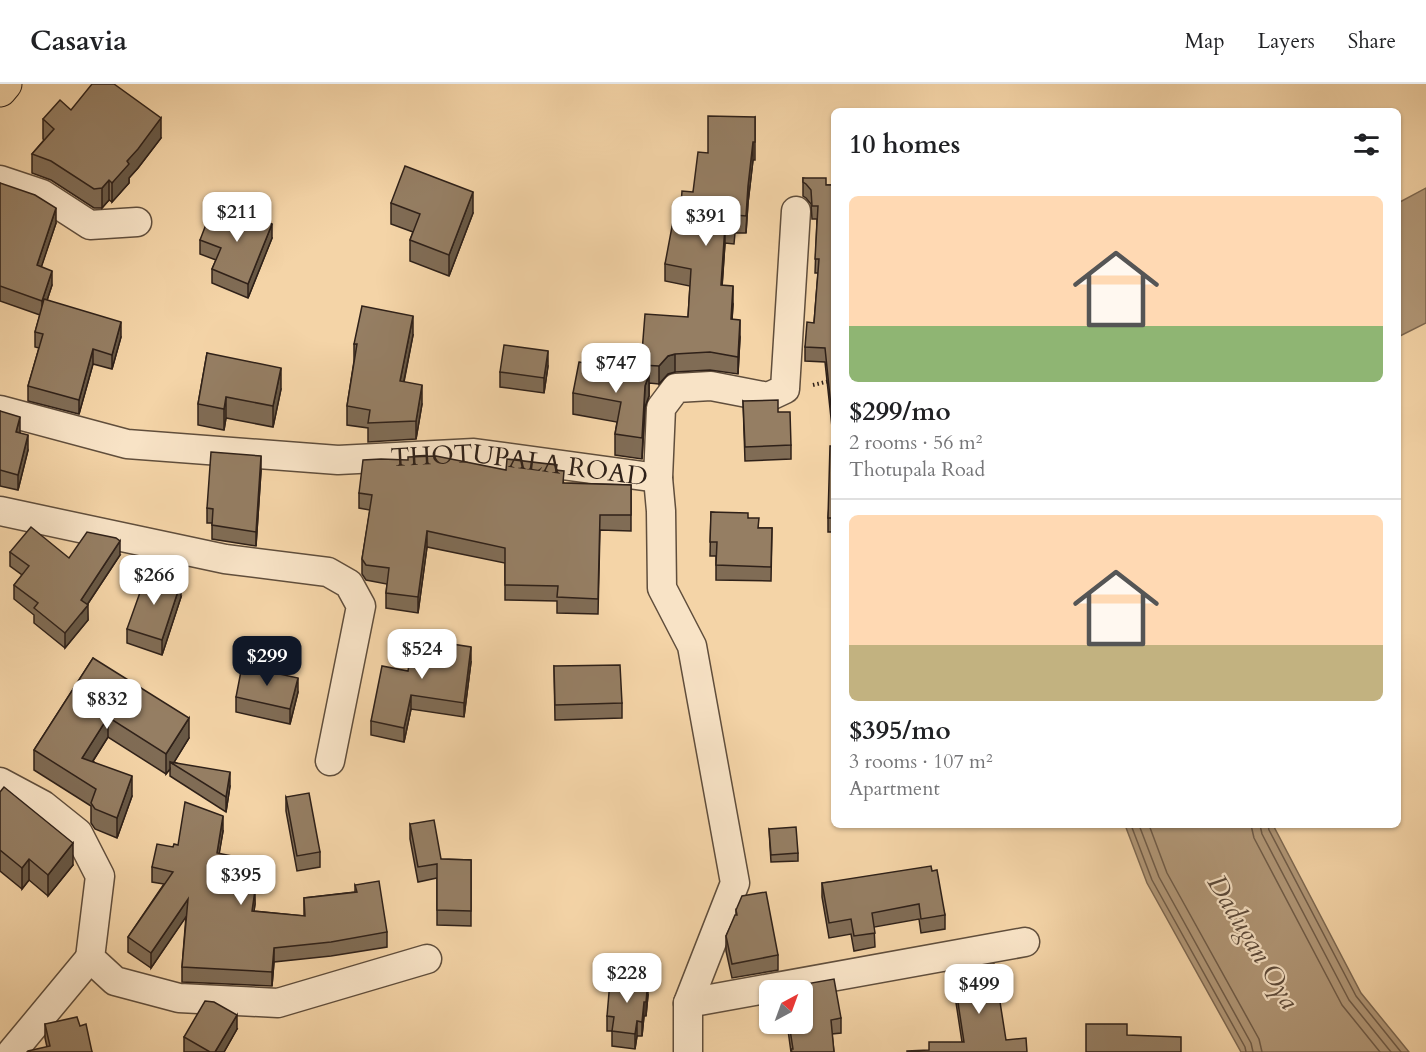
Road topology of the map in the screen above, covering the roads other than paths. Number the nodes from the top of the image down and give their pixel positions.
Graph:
1 (4, 84) edge
2 (0, 90) edge
3 (0, 180) edge
4 (796, 211) dead end
5 (137, 222) dead end
6 (0, 410) edge
7 (658, 478) junction
8 (0, 511) edge
9 (330, 761) dead end
10 (0, 783) edge
11 (1025, 942) dead end
12 (90, 958) junction
13 (427, 959) dead end
14 (688, 1003) junction
15 (12, 1052) edge
16 (688, 1052) edge

1 - 2 main road
3 - 5 street
4 - 7 street, THOTUPALA ROAD
6 - 7 street, THOTUPALA ROAD
7 - 14 street
8 - 9 street
10 - 12 street
11 - 14 street
12 - 13 street
12 - 15 street
14 - 16 street

